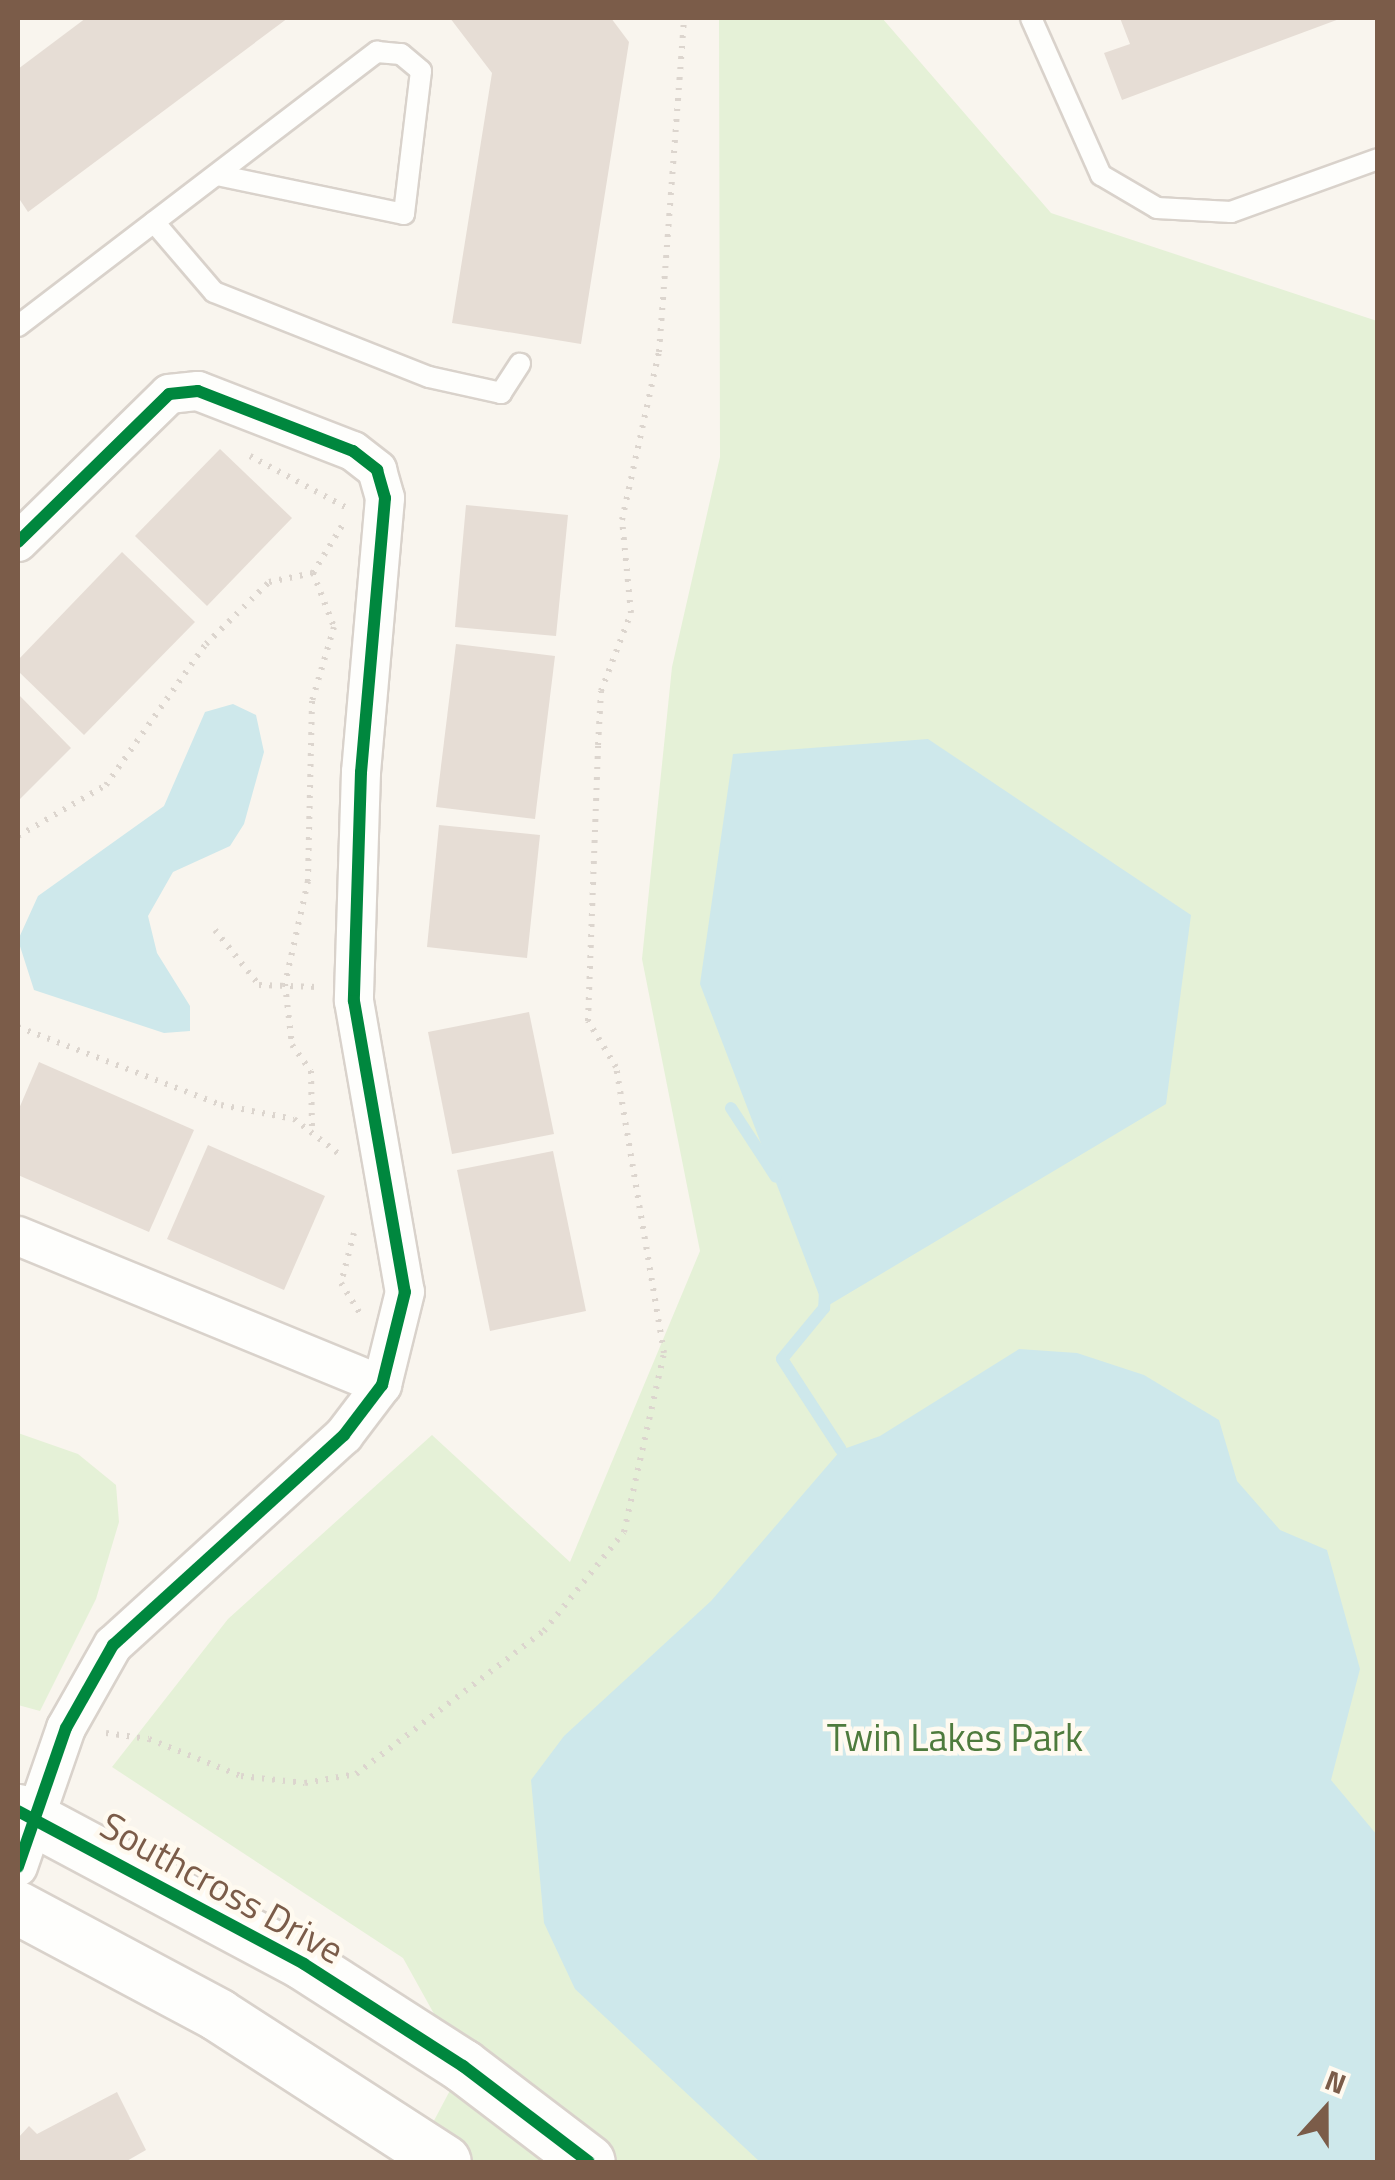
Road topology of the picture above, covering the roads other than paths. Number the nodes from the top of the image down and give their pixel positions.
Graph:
1 (1031, 18) edge
2 (1378, 159) edge
3 (216, 175) junction
4 (154, 222) junction
5 (18, 326) edge
6 (520, 364) dead end
7 (18, 542) edge
8 (18, 1236) edge
9 (382, 1385) junction
10 (23, 1832) edge
11 (18, 1908) edge
12 (444, 2162) edge
13 (589, 2162) edge

1 - 2 lane
3 - 3 lane
3 - 4 lane
4 - 5 lane
4 - 6 lane
7 - 9 street
8 - 9 street
9 - 10 street
10 - 13 street, Southcross Drive
11 - 12 street

